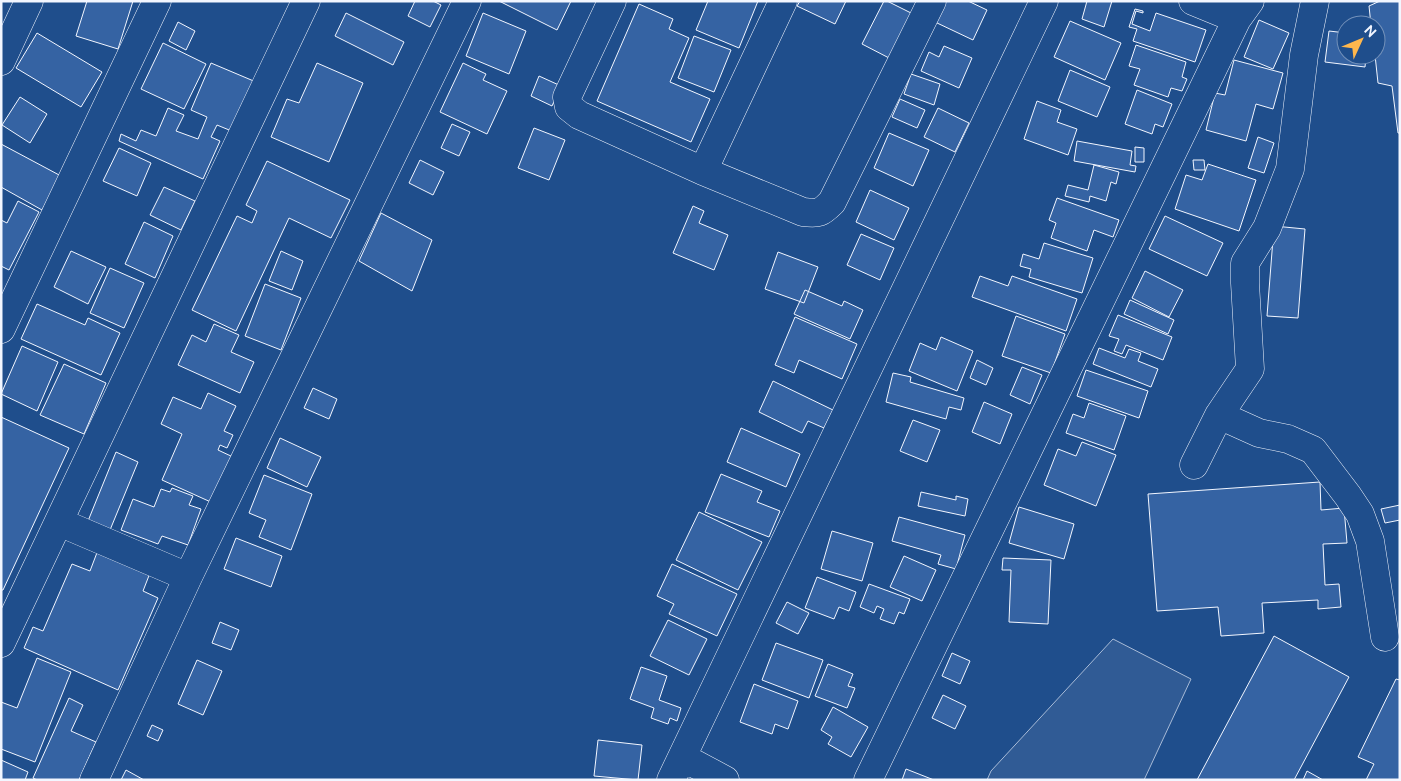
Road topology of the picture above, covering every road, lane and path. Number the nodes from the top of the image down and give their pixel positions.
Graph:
1 (29, 1) edge
2 (157, 1) edge
3 (306, 1) edge
4 (467, 1) edge
5 (612, 1) edge
6 (783, 1) edge
7 (932, 1) edge
8 (1044, 1) edge
9 (1193, 1) edge
10 (1315, 1) edge
11 (1243, 10) edge
12 (1, 61) edge
13 (703, 171) junction
14 (1, 329) edge
15 (1219, 415) junction
16 (1194, 464) dead end
17 (59, 522) junction
18 (188, 578) junction
19 (1385, 637) dead end
20 (1, 643) edge
21 (676, 768) edge
22 (94, 780) edge
23 (725, 780) edge
24 (868, 780) edge

1 - 12 street
2 - 14 street
3 - 17 street
4 - 18 street
5 - 13 street
6 - 13 street
7 - 13 street
8 - 21 street
9 - 11 street
10 - 15 street
11 - 24 street
15 - 16 street
15 - 19 street
17 - 18 street
17 - 20 street
18 - 22 street
21 - 23 street

